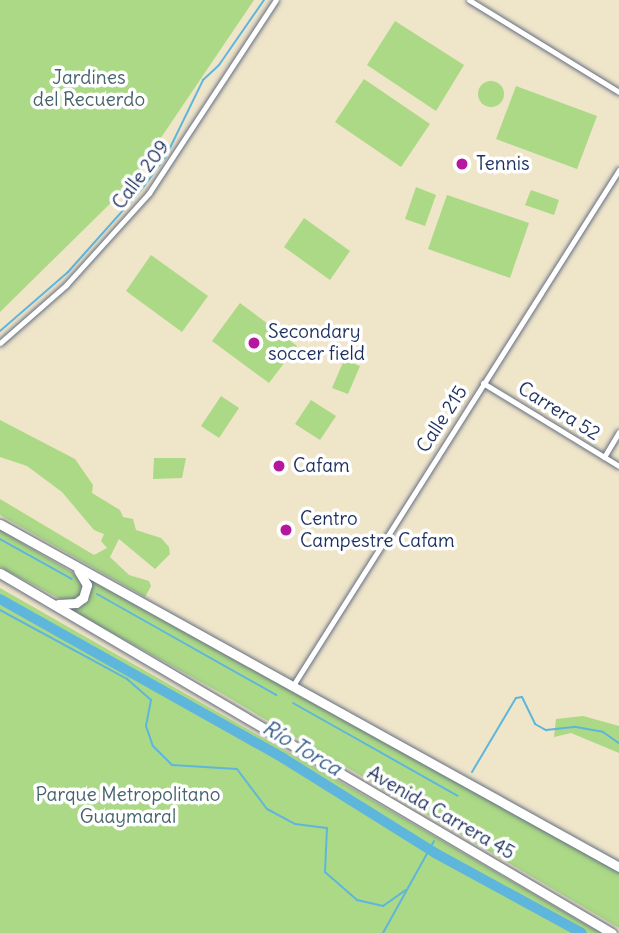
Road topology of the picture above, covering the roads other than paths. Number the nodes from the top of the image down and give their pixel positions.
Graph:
1 (275, 0) edge
2 (469, 0) edge
3 (619, 92) edge
4 (619, 170) edge
5 (0, 343) edge
6 (483, 383) junction
7 (619, 432) edge
8 (604, 457) junction
9 (619, 466) edge
10 (0, 524) edge
11 (73, 565) junction
12 (0, 573) edge
13 (52, 603) junction
14 (292, 687) junction
15 (619, 866) edge
16 (612, 933) edge

1 - 5 street, Calle 209
2 - 3 street
4 - 6 street, Calle 215
6 - 8 street, Carrera 52
6 - 14 street, Calle 215
7 - 8 street
8 - 9 street, Carrera 52
10 - 11 highway, Avenida Carrera 45
11 - 13 highway
11 - 14 highway, Avenida Carrera 45
12 - 13 highway, Avenida Carrera 45
13 - 16 highway, Avenida Carrera 45
14 - 15 highway, Avenida Carrera 45

